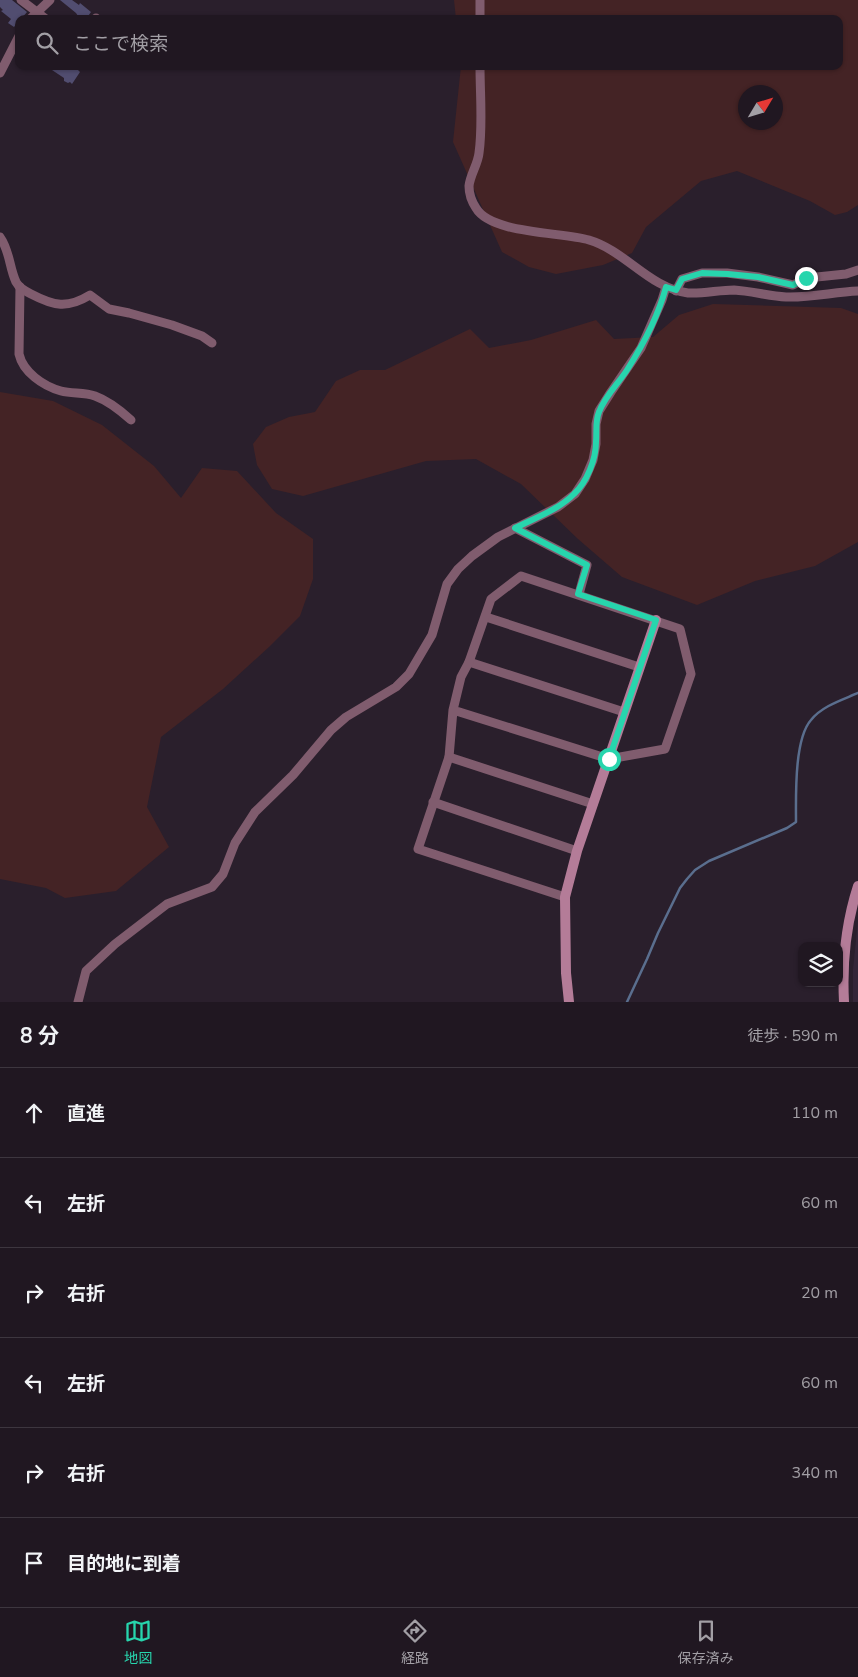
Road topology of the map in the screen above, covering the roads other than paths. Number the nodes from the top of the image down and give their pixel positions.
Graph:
1 (21, 0) edge
2 (50, 0) edge
3 (480, 0) edge
4 (32, 15) edge
5 (34, 15) edge
6 (480, 15) edge
7 (15, 44) edge
8 (480, 70) edge
9 (0, 73) edge
10 (0, 237) edge
11 (858, 270) edge
12 (20, 287) junction
13 (666, 287) junction
14 (676, 290) junction
15 (858, 291) edge
16 (212, 343) dead end
17 (131, 420) dead end
18 (515, 528) junction
19 (578, 594) junction
20 (486, 617) junction
21 (656, 620) junction
22 (469, 662) junction
23 (639, 667) junction
24 (453, 710) junction
25 (624, 712) junction
26 (449, 757) junction
27 (609, 759) junction
28 (433, 802) junction
29 (593, 804) junction
30 (577, 851) junction
31 (858, 886) edge
32 (565, 897) junction
33 (78, 1002) edge
34 (569, 1002) edge
35 (844, 1002) edge

1 - 4 street
2 - 5 street
3 - 6 street
7 - 9 street
8 - 13 street
10 - 12 street
11 - 14 street
12 - 16 street
12 - 17 street
13 - 14 street
13 - 18 street
14 - 15 street
18 - 19 street
18 - 33 street
19 - 20 street
19 - 21 street
20 - 22 street
20 - 23 street
21 - 23 street
21 - 27 street
22 - 24 street
22 - 25 street
23 - 25 street
24 - 26 street
24 - 27 street
25 - 27 street
26 - 28 street
26 - 29 street
27 - 29 street
28 - 30 street
28 - 32 street
29 - 30 street
30 - 32 street
31 - 35 street
32 - 34 street

